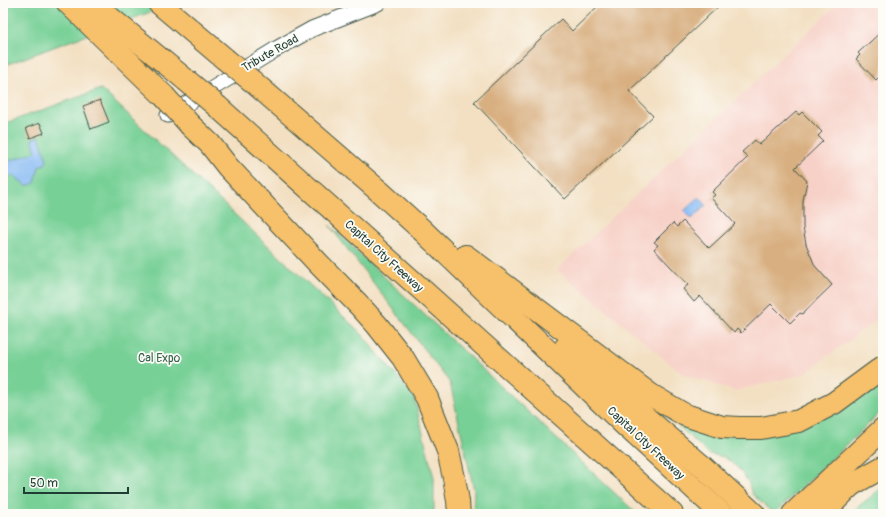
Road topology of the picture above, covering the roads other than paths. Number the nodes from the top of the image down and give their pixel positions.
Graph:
1 (68, 3) edge
2 (92, 3) edge
3 (159, 3) edge
4 (378, 3) edge
5 (166, 105) junction
6 (379, 191) junction
7 (422, 230) junction
8 (883, 367) edge
9 (883, 429) edge
10 (883, 467) edge
11 (460, 514) edge
12 (672, 514) edge
13 (722, 514) edge
14 (754, 514) edge
15 (793, 514) edge
16 (822, 514) edge

1 - 5 main road
2 - 12 main road, Capital City Freeway, bridge
3 - 6 main road, Capital City Freeway, bridge
4 - 5 street, Tribute Road
5 - 11 main road, bridge
6 - 7 main road, Capital City Freeway
6 - 8 main road
7 - 13 main road, Capital City Freeway
7 - 14 main road
9 - 15 main road
10 - 16 main road

